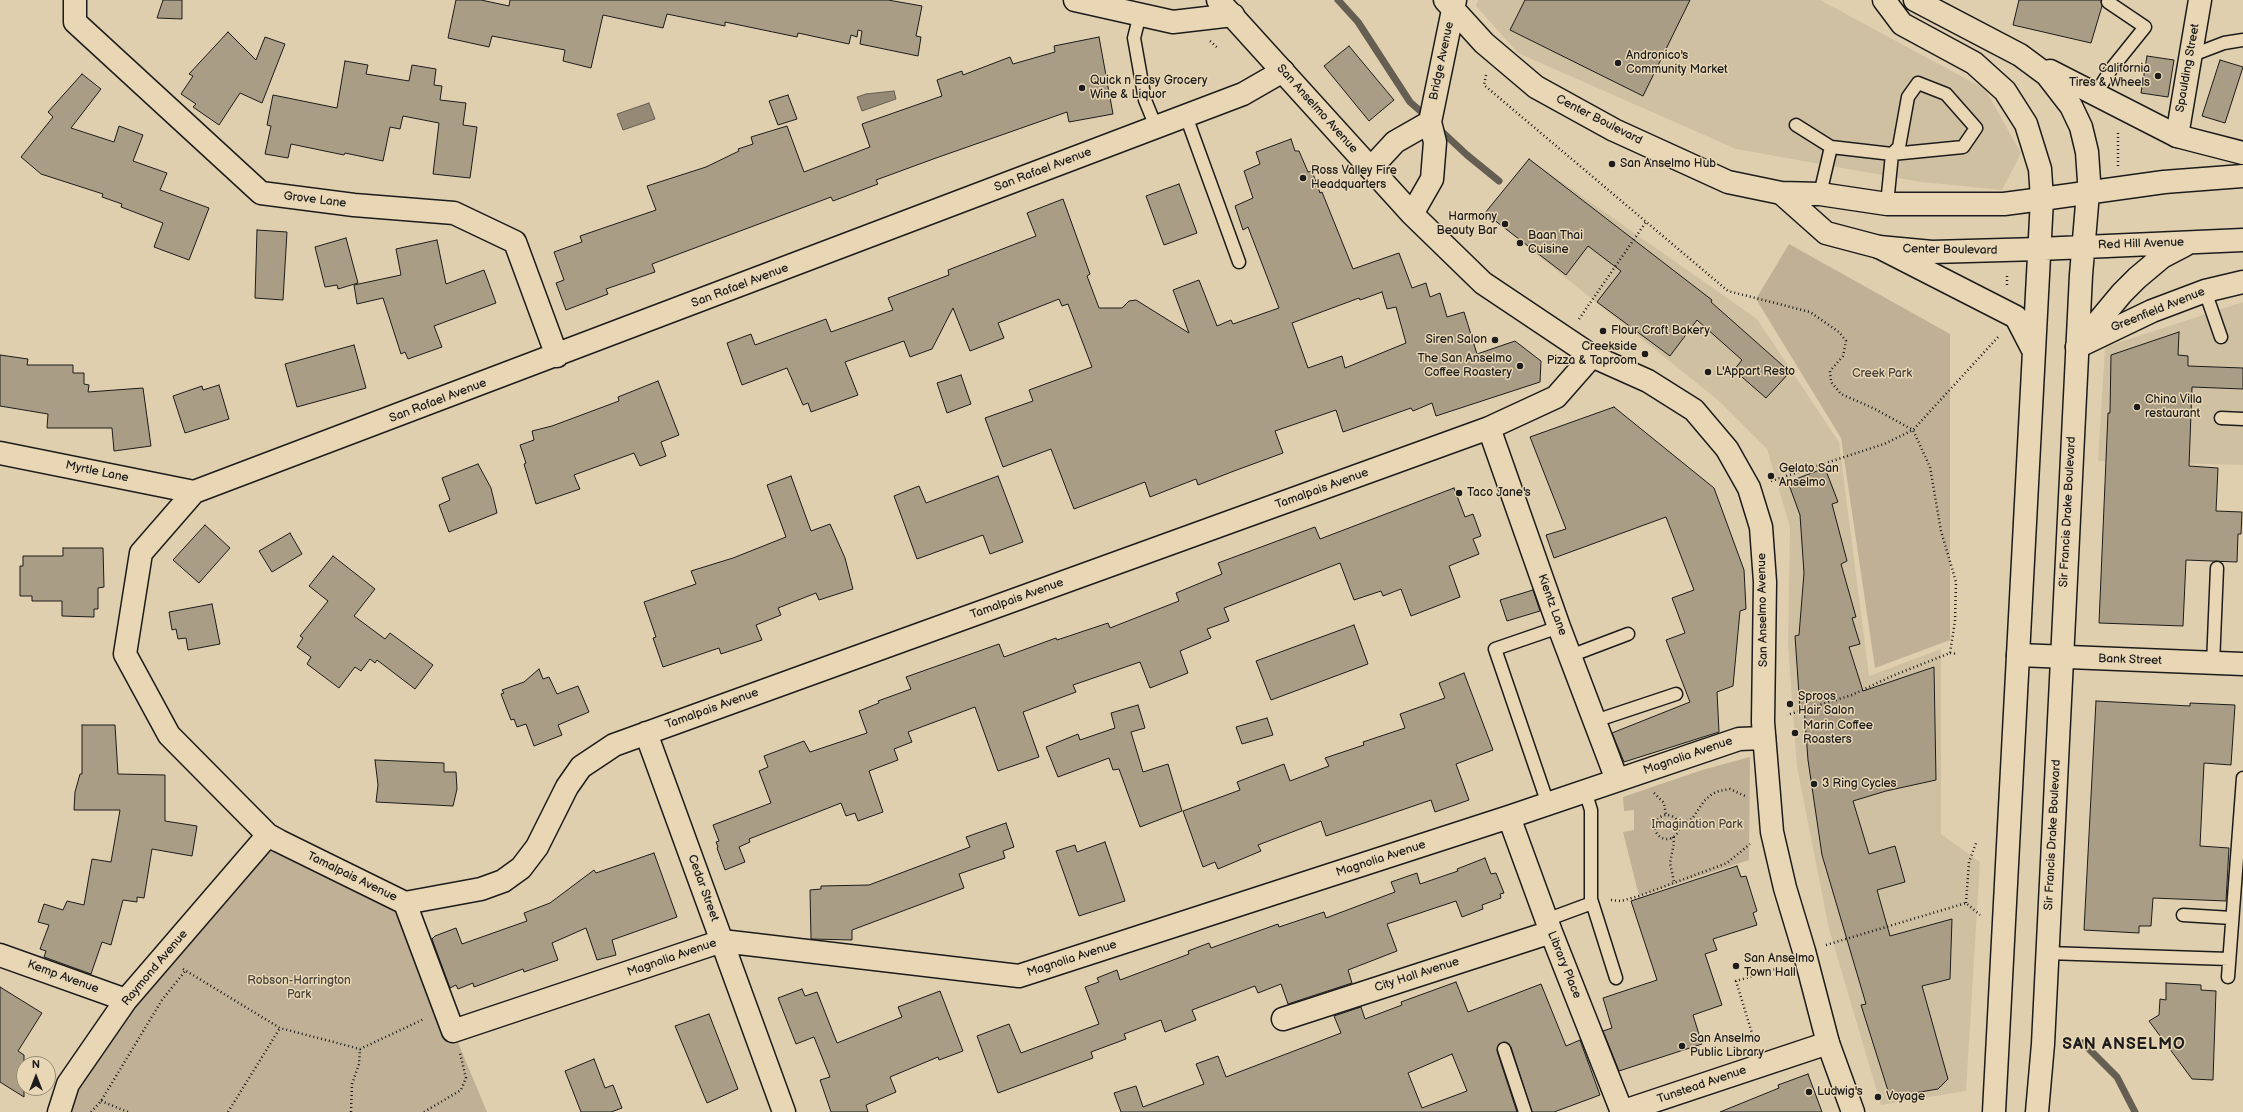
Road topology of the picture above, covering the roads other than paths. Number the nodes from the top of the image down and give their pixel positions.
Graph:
1 (75, 0) edge
2 (1075, 0) edge
3 (1218, 0) edge
4 (1884, 0) edge
5 (2200, 0) edge
6 (1451, 2) edge
7 (2108, 2) dead end
8 (1928, 3) edge
9 (1140, 14) junction
10 (1233, 16) junction
11 (2243, 40) edge
12 (2020, 55) junction
13 (2190, 56) junction
14 (1283, 71) junction
15 (2095, 95) junction
16 (1186, 116) junction
17 (1430, 122) junction
18 (1796, 125) dead end
19 (1156, 128) junction
20 (2177, 136) junction
21 (1831, 147) junction
22 (2243, 153) edge
23 (1892, 154) junction
24 (1371, 168) junction
25 (2243, 176) edge
26 (2088, 192) junction
27 (1781, 193) junction
28 (1820, 194) junction
29 (2042, 199) junction
30 (1887, 204) junction
31 (1412, 214) junction
32 (2196, 242) junction
33 (2238, 242) edge
34 (2084, 246) junction
35 (1879, 247) junction
36 (2039, 249) junction
37 (1239, 262) dead end
38 (2243, 282) edge
39 (2205, 291) junction
40 (2221, 337) dead end
41 (2077, 347) junction
42 (2033, 348) junction
43 (557, 356) junction
44 (1592, 356) junction
45 (2221, 418) dead end
46 (2243, 419) edge
47 (1489, 428) junction
48 (0, 453) edge
49 (194, 492) junction
50 (2217, 568) dead end
51 (1559, 627) junction
52 (1628, 634) dead end
53 (1570, 656) junction
54 (2018, 656) junction
55 (2061, 657) junction
56 (2213, 664) junction
57 (2243, 664) edge
58 (1676, 694) dead end
59 (1595, 721) junction
60 (1764, 730) junction
61 (646, 733) junction
62 (2243, 778) edge
63 (1617, 780) junction
64 (1585, 791) junction
65 (1548, 804) junction
66 (1509, 817) junction
67 (268, 835) junction
68 (1592, 901) junction
69 (405, 903) junction
70 (2183, 915) dead end
71 (2232, 918) junction
72 (1549, 926) junction
73 (722, 941) junction
74 (2047, 953) junction
75 (0, 955) edge
76 (2229, 959) junction
77 (2228, 977) dead end
78 (1616, 978) dead end
79 (126, 1000) junction
80 (1283, 1019) dead end
81 (1828, 1043) junction
82 (1504, 1049) dead end
83 (59, 1112) edge
84 (784, 1112) edge
85 (1526, 1112) edge
86 (1622, 1112) edge
87 (1853, 1112) edge
88 (1994, 1112) edge
89 (2037, 1112) edge

1 - 43 street, Grove Lane
2 - 9 street
3 - 10 street, San Anselmo Avenue
4 - 29 street
5 - 13 street, Spaulding Street
6 - 17 street, Bridge Avenue
6 - 27 street, Center Boulevard
7 - 15 lane
8 - 12 street, Sir Francis Drake Boulevard
9 - 10 street
9 - 19 lane
10 - 14 street, San Anselmo Avenue
11 - 13 lane
12 - 15 street
12 - 26 street, Sir Francis Drake Boulevard
13 - 20 street, Spaulding Street
14 - 16 street, San Rafael Avenue
14 - 24 street, San Anselmo Avenue
15 - 20 street
16 - 19 street, San Rafael Avenue
16 - 37 lane
17 - 24 street
17 - 31 street, Bridge Avenue
18 - 21 lane
19 - 43 street, San Rafael Avenue
20 - 22 street
21 - 23 lane
21 - 28 lane
23 - 23 lane
23 - 30 lane
24 - 31 street, San Anselmo Avenue
25 - 26 street
26 - 29 street
26 - 34 street, Sir Francis Drake Boulevard
27 - 28 street, Center Boulevard
27 - 35 street, Center Boulevard
28 - 30 street, Center Boulevard
29 - 30 street, Center Boulevard
29 - 36 street
31 - 44 street, San Anselmo Avenue
32 - 33 street, Red Hill Avenue
32 - 34 street, Red Hill Avenue
32 - 41 street
34 - 36 street, Red Hill Avenue
34 - 41 street, Sir Francis Drake Boulevard
35 - 36 street, Center Boulevard
35 - 42 street
36 - 42 street
38 - 39 street, Greenfield Avenue
39 - 40 lane
39 - 41 street, Greenfield Avenue
41 - 55 street, Sir Francis Drake Boulevard
42 - 54 street
43 - 49 street, San Rafael Avenue
44 - 47 street, Tamalpais Avenue
44 - 60 street, San Anselmo Avenue
45 - 46 lane
47 - 51 street, Kientz Lane
47 - 61 street, Tamalpais Avenue
48 - 49 street, Myrtle Lane
49 - 67 street, Tamalpais Avenue
50 - 56 lane
51 - 53 street, Kientz Lane
51 - 65 lane
52 - 53 lane
53 - 59 street, Kientz Lane
54 - 55 street, Bank Street
54 - 88 street
55 - 56 street, Bank Street
55 - 74 street, Sir Francis Drake Boulevard
56 - 57 street, Bank Street
58 - 59 lane
59 - 63 street, Kientz Lane
60 - 63 street, Magnolia Avenue
60 - 81 street, San Anselmo Avenue
61 - 69 street, Tamalpais Avenue
61 - 73 street, Cedar Street
62 - 71 lane
63 - 64 street, Magnolia Avenue
64 - 65 street, Magnolia Avenue
64 - 68 lane
65 - 66 street, Magnolia Avenue
66 - 72 street, Library Place
66 - 73 street, Magnolia Avenue
67 - 69 street, Tamalpais Avenue
67 - 79 street, Raymond Avenue
68 - 72 lane
68 - 78 lane
69 - 73 street, Magnolia Avenue
70 - 71 lane
71 - 76 lane
72 - 80 street, City Hall Avenue
72 - 86 street, Library Place
73 - 84 street, Cedar Street
74 - 76 lane
74 - 89 street, Sir Francis Drake Boulevard
75 - 79 street, Kemp Avenue
76 - 77 lane
79 - 83 street, Raymond Avenue
81 - 86 street, Tunstead Avenue
81 - 87 street, San Anselmo Avenue
82 - 85 lane

